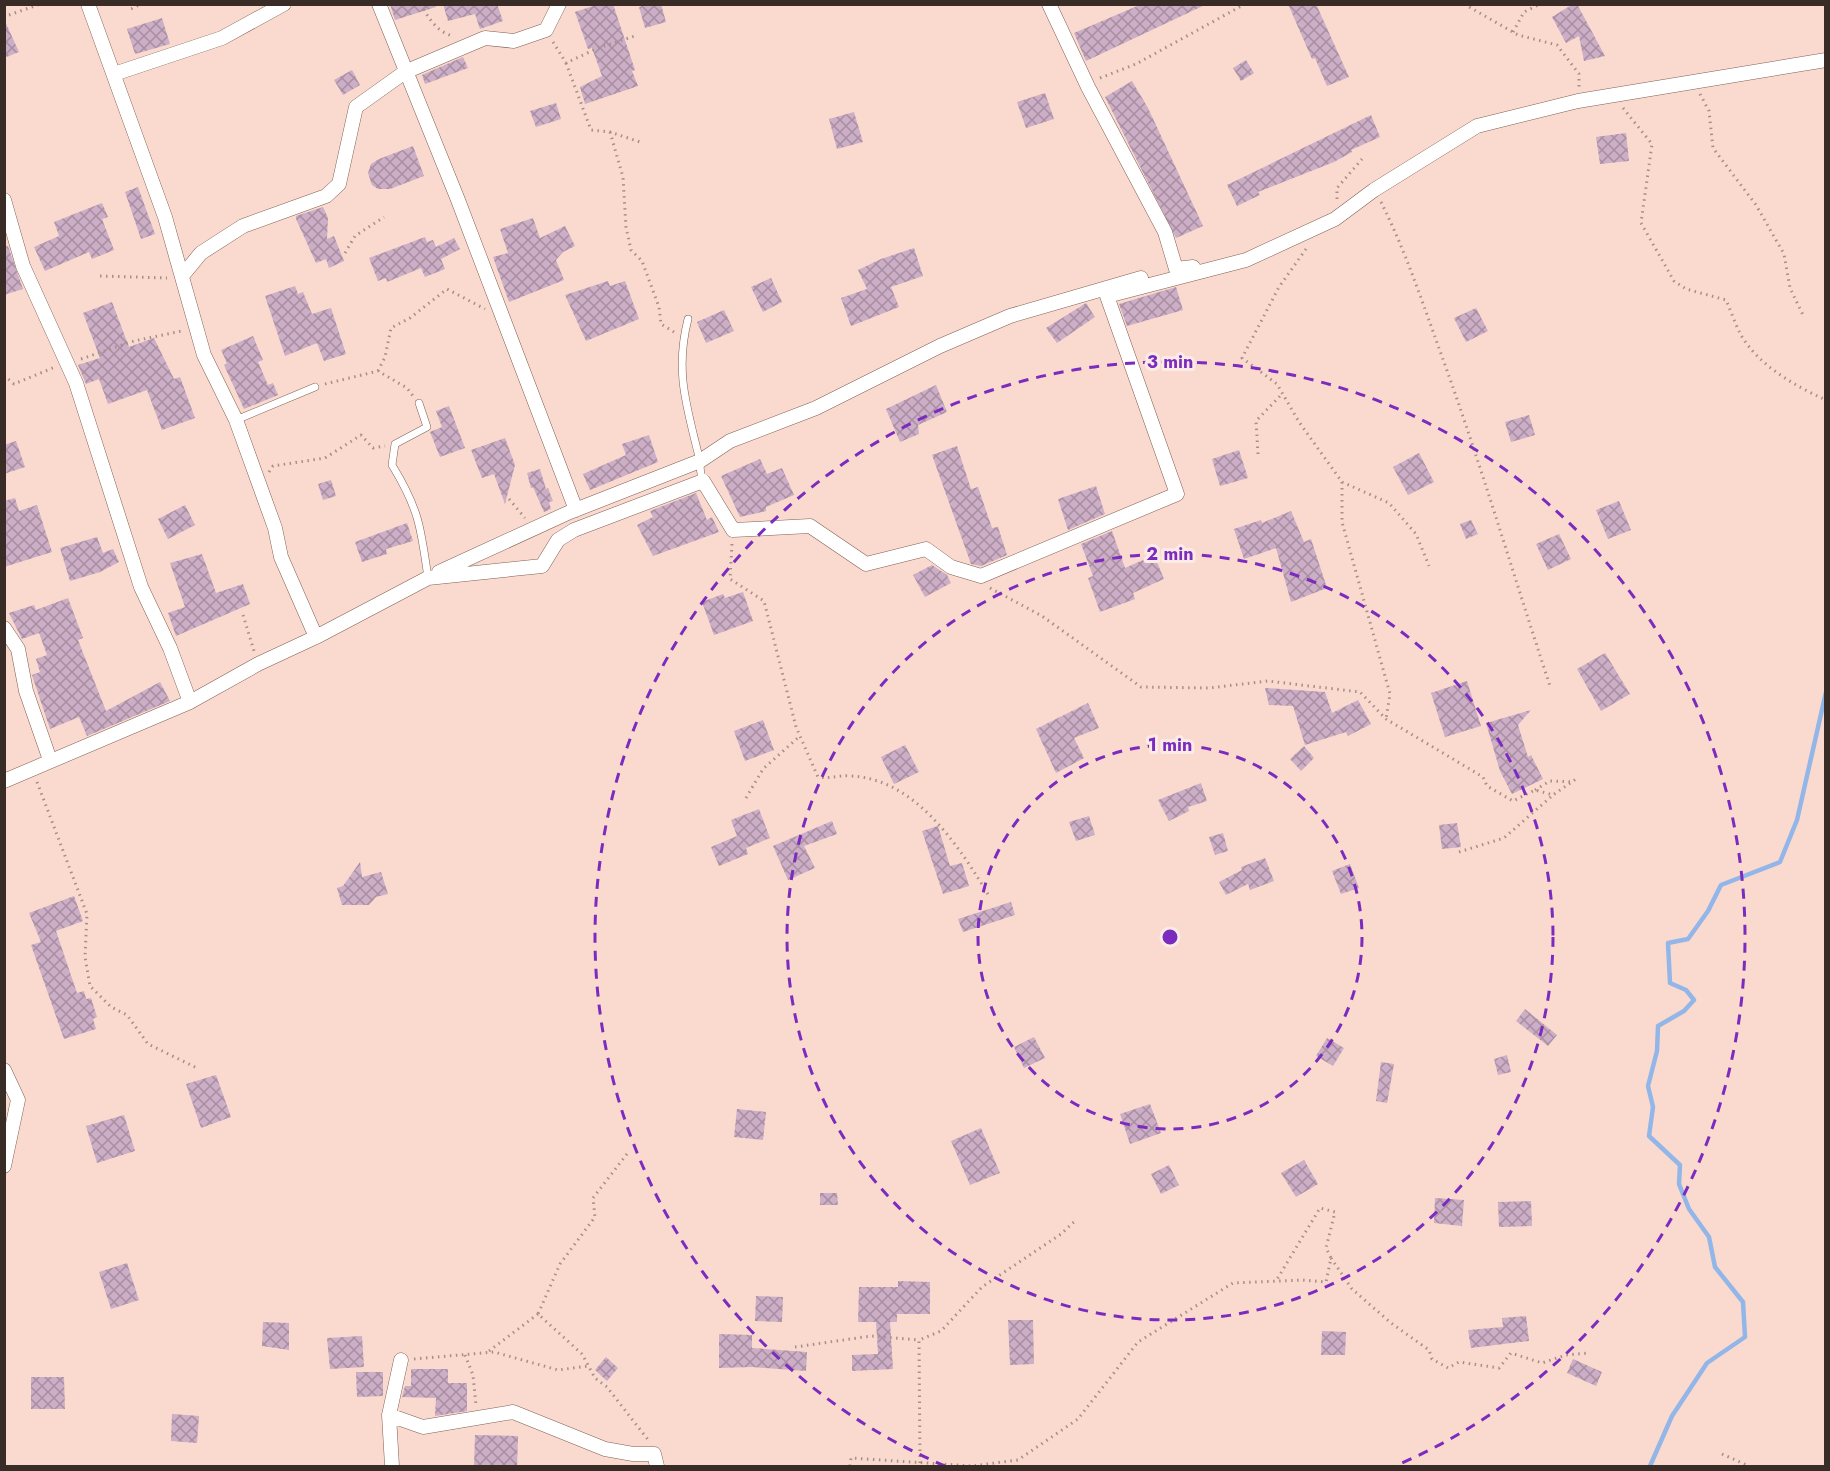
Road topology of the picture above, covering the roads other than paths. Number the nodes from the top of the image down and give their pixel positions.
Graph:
1 (88, 4) edge
2 (284, 4) edge
3 (379, 4) edge
4 (559, 4) edge
5 (1049, 4) edge
6 (1826, 60) edge
7 (405, 72) junction
8 (114, 74) junction
9 (4, 200) edge
10 (1246, 260) junction
11 (1176, 269) junction
12 (183, 278) junction
13 (688, 319) dead end
14 (315, 387) road end
15 (419, 403) road end
16 (236, 420) junction
17 (700, 461) junction
18 (703, 481) junction
19 (576, 510) junction
20 (428, 578) junction
21 (4, 628) edge
22 (316, 637) junction
23 (190, 702) junction
24 (50, 760) junction
25 (4, 781) edge
26 (4, 1070) edge
27 (4, 1166) edge
28 (400, 1360) road end
29 (389, 1416) junction
30 (392, 1467) edge
31 (657, 1467) edge

1 - 8 street
2 - 8 street
3 - 7 street
4 - 7 street
5 - 11 street
6 - 10 street
7 - 12 street
7 - 19 street
8 - 12 street
9 - 23 street
10 - 11 street
10 - 18 street
11 - 17 street
12 - 16 street
13 - 17 lane
14 - 16 lane
15 - 20 lane
16 - 22 street
17 - 18 lane
17 - 19 street
18 - 20 street
19 - 20 street
20 - 22 street
21 - 24 street
22 - 23 street
23 - 24 street
24 - 25 street
26 - 27 street
28 - 29 street
29 - 30 street
29 - 31 street

